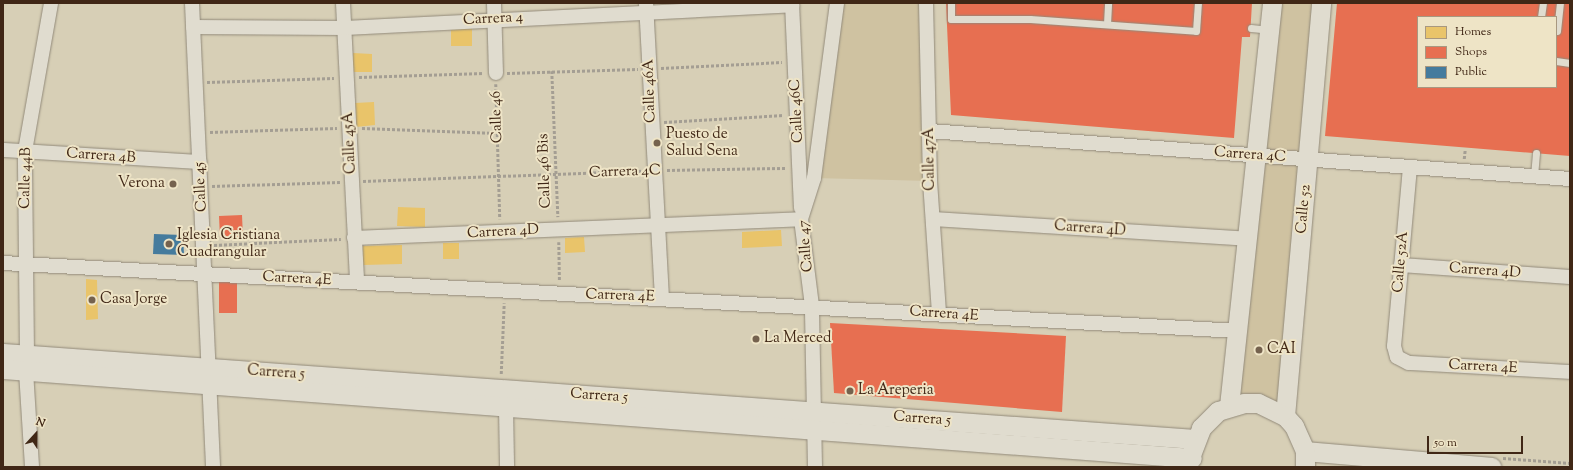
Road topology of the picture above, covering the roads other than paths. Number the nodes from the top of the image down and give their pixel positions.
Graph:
1 (51, 3) edge
2 (192, 3) edge
3 (343, 3) edge
4 (494, 3) edge
5 (837, 3) edge
6 (926, 3) edge
7 (951, 3) edge
8 (1108, 3) edge
9 (1198, 3) edge
10 (1272, 3) edge
11 (1321, 3) edge
12 (1543, 3) edge
13 (1560, 3) edge
14 (792, 4) edge
15 (646, 7) edge
16 (1541, 16) edge
17 (494, 18) junction
18 (1107, 24) junction
19 (193, 27) junction
20 (345, 28) junction
21 (1557, 31) edge
22 (1557, 61) edge
23 (1570, 63) edge
24 (496, 73) road end
25 (930, 131) junction
26 (3, 150) edge
27 (25, 151) junction
28 (1536, 153) dead end
29 (1256, 155) junction
30 (1309, 159) junction
31 (200, 162) junction
32 (1410, 167) junction
33 (1534, 176) junction
34 (1570, 179) edge
35 (802, 219) junction
36 (933, 219) junction
37 (656, 224) junction
38 (354, 238) junction
39 (1247, 239) junction
40 (3, 263) edge
41 (26, 264) junction
42 (1401, 265) junction
43 (205, 274) junction
44 (1570, 277) edge
45 (356, 282) junction
46 (662, 298) junction
47 (812, 306) junction
48 (939, 314) junction
49 (1237, 331) junction
50 (3, 353) edge
51 (1397, 357) joint
52 (26, 363) junction
53 (3, 369) edge
54 (1570, 372) edge
55 (210, 376) junction
56 (1229, 406) junction
57 (506, 407) junction
58 (1285, 416) junction
59 (814, 421) junction
60 (1193, 455) edge
61 (1305, 459) edge
62 (32, 467) edge
63 (213, 467) edge
64 (507, 467) edge
65 (815, 467) edge
66 (1491, 467) edge

1 - 27 street, Calle 44B
2 - 19 street, Calle 45
3 - 20 street, Calle 45A
4 - 17 street, Calle 46
5 - 35 street, Calle 47
6 - 25 street, Calle 47A
7 - 18 lane
8 - 18 lane
9 - 18 lane
10 - 29 main road
11 - 30 main road, Calle 52
12 - 16 lane
13 - 21 lane
14 - 15 street, Carrera 4
14 - 35 street, Calle 46C
15 - 17 street, Carrera 4
15 - 37 street, Calle 46A
17 - 20 street, Carrera 4
17 - 24 street, Calle 46
19 - 20 street, Carrera 4
19 - 31 street, Calle 45
20 - 38 street, Calle 45A
22 - 23 lane
25 - 29 street, Carrera 4C
25 - 36 street, Calle 47A
26 - 27 street, Carrera 4B
27 - 31 street, Carrera 4B
27 - 41 street, Calle 44B
28 - 33 lane
29 - 30 street, Carrera 4C
29 - 39 main road
30 - 32 street, Carrera 4C
30 - 58 main road, Calle 52
31 - 43 street, Calle 45
32 - 33 street, Carrera 4C
32 - 42 street, Calle 52A
33 - 34 street, Carrera 4C
35 - 37 street, Carrera 4D
35 - 47 street, Calle 47
36 - 39 street, Carrera 4D
36 - 48 street, Calle 47A
37 - 38 street, Carrera 4D
37 - 46 street, Calle 46A
38 - 45 street, Calle 45A
39 - 49 main road
40 - 41 street, Carrera 4E
41 - 43 street, Carrera 4E
41 - 52 street, Calle 44B
42 - 44 street, Carrera 4D
42 - 51 street, Calle 52A
43 - 45 street, Carrera 4E
43 - 55 street, Calle 45
45 - 46 street, Carrera 4E
46 - 47 street, Carrera 4E
47 - 48 street, Carrera 4E
47 - 59 street, Calle 47
48 - 49 street, Carrera 4E
49 - 56 main road
50 - 52 main road, Carrera 5
51 - 54 street, Carrera 4E
52 - 53 main road, Carrera 5
52 - 55 main road, Carrera 5
52 - 62 street, Calle 44B
55 - 57 main road, Carrera 5
55 - 59 main road, Carrera 5
55 - 63 street, Calle 45
56 - 58 main road
56 - 60 main road
57 - 59 main road, Carrera 5
57 - 64 street
58 - 61 main road
59 - 60 main road, Carrera 5
59 - 65 street, Calle 47
61 - 66 main road

